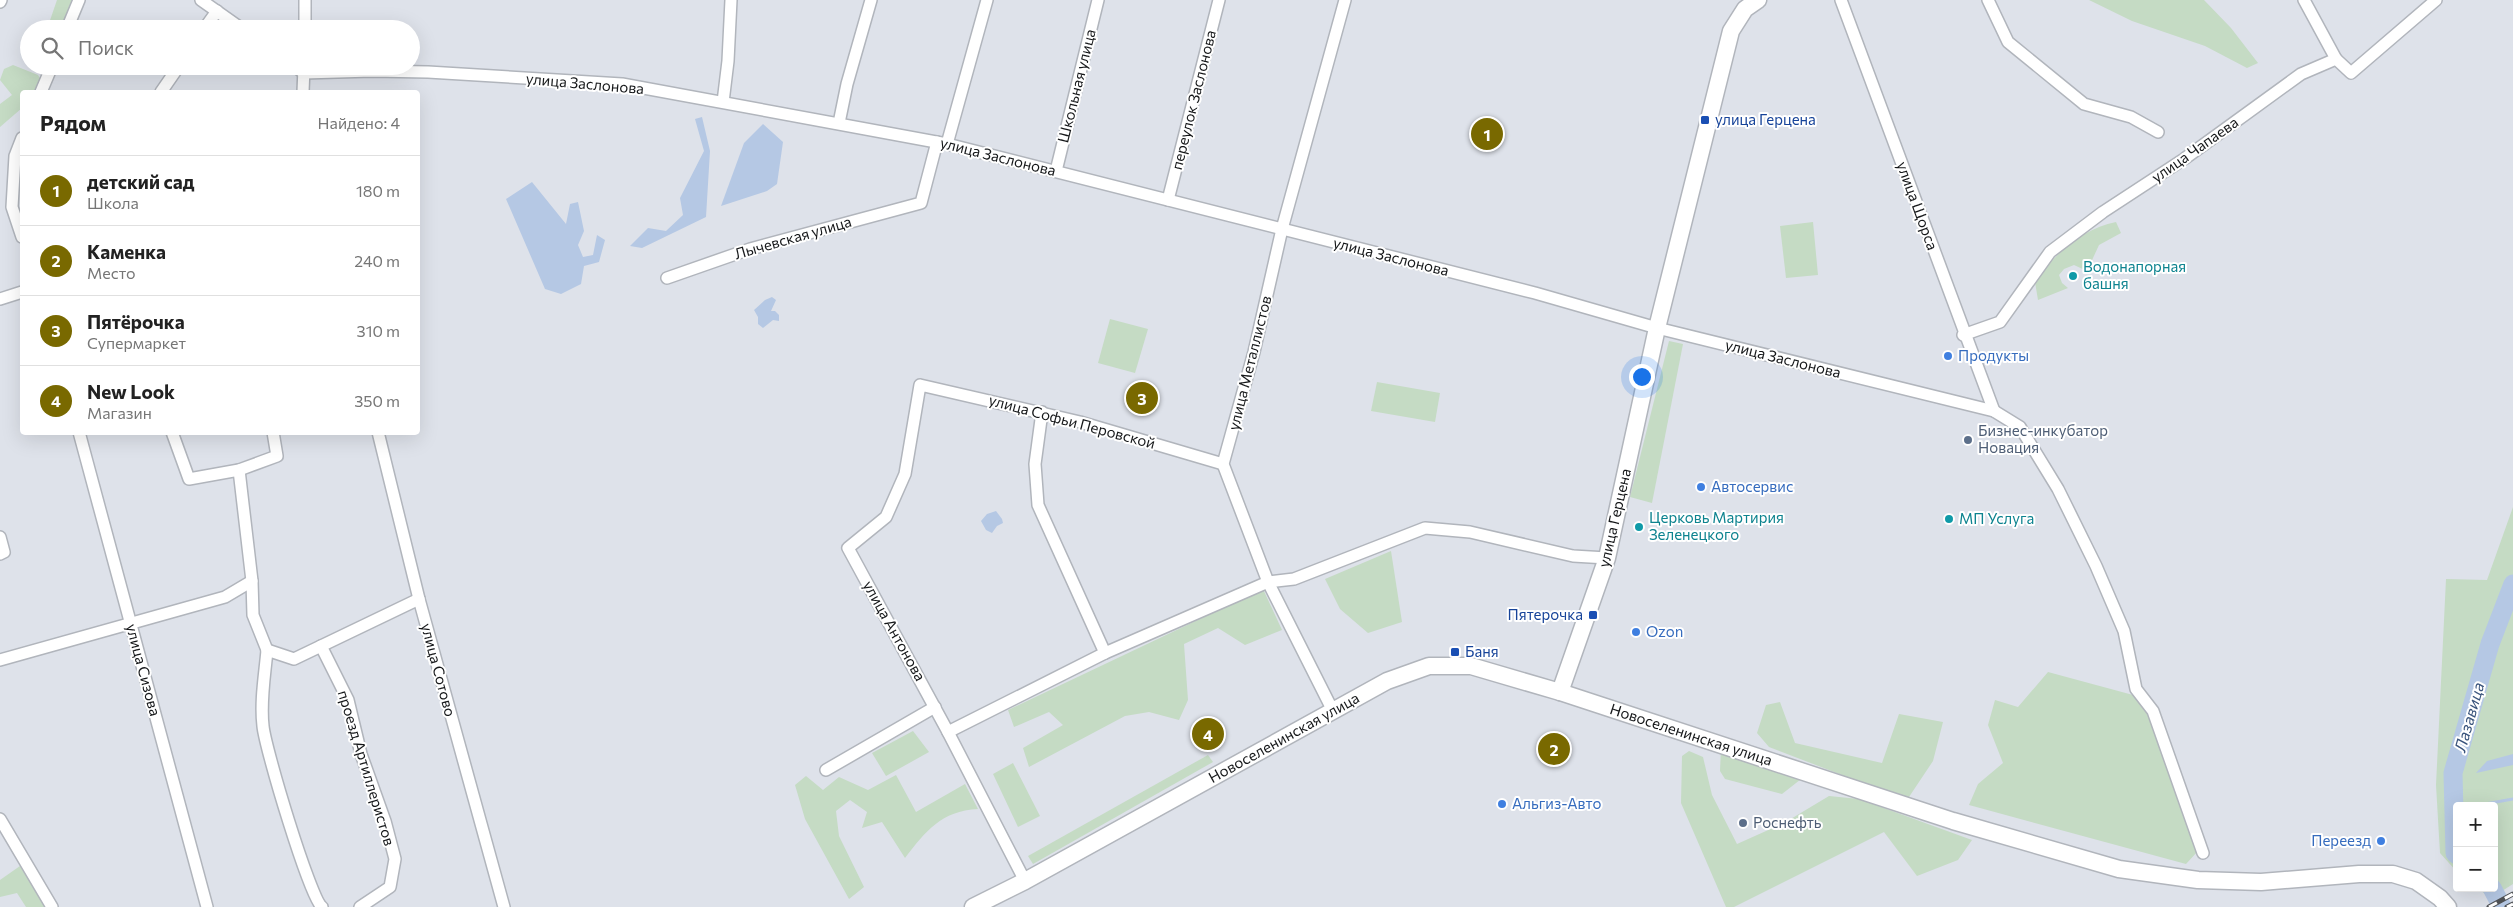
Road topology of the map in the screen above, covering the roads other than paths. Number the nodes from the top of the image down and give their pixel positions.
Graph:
1 (79, 0) edge
2 (201, 0) edge
3 (306, 0) edge
4 (731, 0) edge
5 (870, 0) edge
6 (987, 0) edge
7 (1098, 0) edge
8 (1219, 0) edge
9 (1345, 0) edge
10 (1758, 0) edge
11 (1841, 0) edge
12 (1988, 0) edge
13 (2304, 0) edge
14 (2436, 0) edge
15 (217, 11) junction
16 (71, 20) edge
17 (210, 20) edge
18 (230, 20) edge
19 (305, 20) edge
20 (2336, 59) junction
21 (420, 73) edge
22 (48, 75) edge
23 (173, 75) edge
24 (304, 75) edge
25 (42, 90) edge
26 (162, 90) edge
27 (303, 90) edge
28 (723, 102) junction
29 (839, 123) junction
30 (2158, 132) dead end
31 (20, 143) edge
32 (942, 143) junction
33 (1056, 171) junction
34 (1168, 200) junction
35 (1282, 229) junction
36 (20, 231) edge
37 (667, 278) dead end
38 (20, 293) edge
39 (0, 299) edge
40 (1657, 328) junction
41 (1964, 334) junction
42 (920, 385) joint
43 (1994, 411) junction
44 (1042, 412) junction
45 (80, 435) edge
46 (173, 435) edge
47 (273, 435) edge
48 (379, 435) edge
49 (1223, 464) junction
50 (239, 470) junction
51 (0, 537) edge
52 (0, 554) edge
53 (1607, 558) junction
54 (252, 581) junction
55 (1268, 582) junction
56 (419, 599) junction
57 (130, 624) junction
58 (320, 646) junction
59 (267, 650) junction
60 (1105, 653) junction
61 (0, 660) edge
62 (1560, 692) junction
63 (935, 707) junction
64 (1333, 711) junction
65 (948, 732) junction
66 (826, 770) dead end
67 (0, 819) edge
68 (2203, 853) dead end
69 (1025, 881) junction
70 (52, 907) edge
71 (207, 907) edge
72 (322, 907) edge
73 (360, 907) edge
74 (504, 907) edge
75 (973, 907) edge
76 (2448, 907) edge

1 - 16 street
2 - 15 street
3 - 19 street
4 - 28 street
5 - 29 street
6 - 32 street
7 - 33 street, Школьная улица
8 - 34 street, переулок Заслонова
9 - 35 street, улица Металлистов
10 - 40 main road, улица Герцена
11 - 41 street, улица Щорса
12 - 30 street
13 - 20 street
14 - 20 street
15 - 17 street
15 - 18 street
20 - 41 street, улица Чапаева
21 - 28 street, улица Заслонова
22 - 25 street
23 - 26 street
24 - 27 street
28 - 29 street, улица Заслонова
29 - 32 street, улица Заслонова
31 - 36 street
32 - 33 street, улица Заслонова
32 - 37 street, Лычевская улица
33 - 34 street, улица Заслонова
34 - 35 street, улица Заслонова
35 - 40 street, улица Заслонова
35 - 49 street, улица Металлистов
38 - 39 street
40 - 43 street, улица Заслонова
40 - 53 main road, улица Герцена
41 - 43 street, улица Щорса
42 - 44 street, улица Софьи Перовской
42 - 63 street, улица Антонова
43 - 68 street, улица Заслонова
44 - 49 street, улица Софьи Перовской
44 - 60 street
45 - 57 street, улица Сизова
46 - 50 street
47 - 50 street
48 - 56 street, улица Сотово
49 - 55 street
50 - 54 street
51 - 52 street
53 - 55 street
53 - 62 main road, улица Герцена
54 - 57 street
54 - 59 street
55 - 60 street
55 - 64 street
56 - 58 street
56 - 74 street, улица Сотово
57 - 61 street
57 - 71 street, улица Сизова
58 - 59 street
58 - 73 street, проезд Артиллеристов
59 - 72 street
60 - 65 street
62 - 64 main road, Новоселенинская улица
62 - 76 main road, Новоселенинская улица
63 - 65 street, улица Антонова
63 - 66 street
64 - 69 main road, Новоселенинская улица
65 - 69 street, улица Антонова
67 - 70 street
69 - 75 main road, Новоселенинская улица

